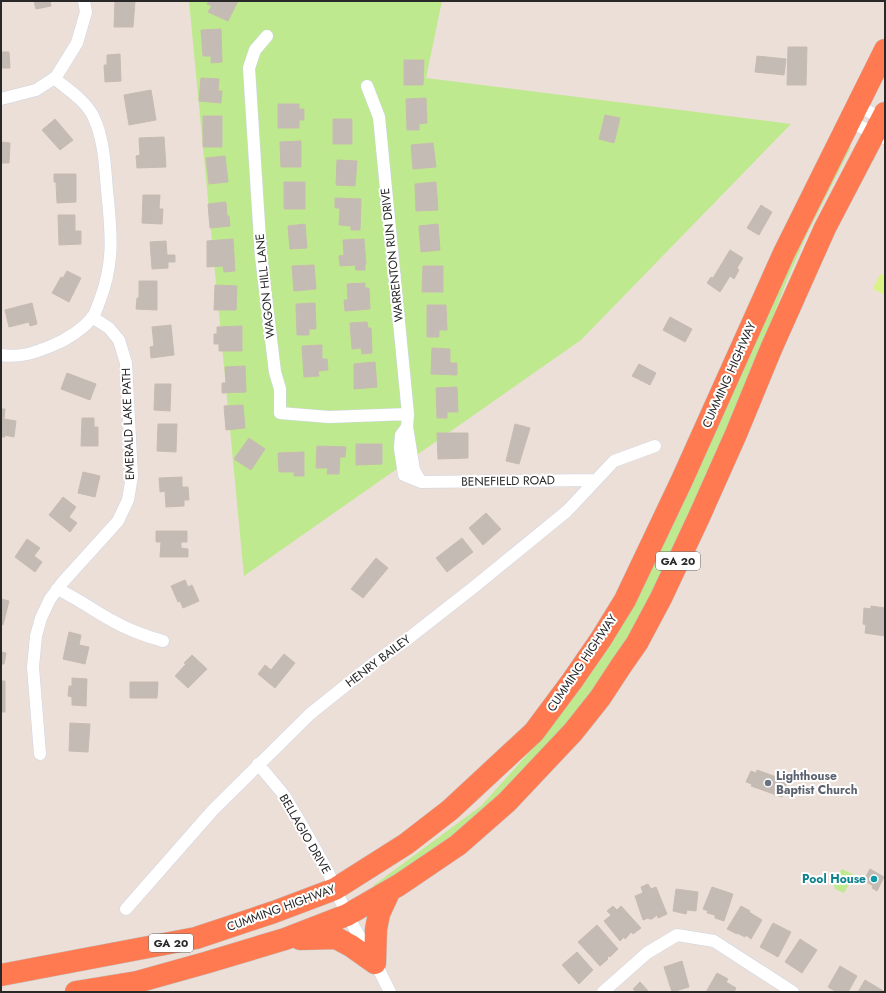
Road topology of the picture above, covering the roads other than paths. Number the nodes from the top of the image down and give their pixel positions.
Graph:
1 (84, 1) edge
2 (267, 36) dead end
3 (885, 50) edge
4 (54, 78) junction
5 (367, 86) dead end
6 (1, 99) edge
7 (854, 114) junction
8 (882, 124) edge
9 (92, 317) junction
10 (1, 355) edge
11 (408, 414) junction
12 (655, 446) dead end
13 (596, 480) junction
14 (421, 482) joint
15 (57, 589) junction
16 (163, 641) dead end
17 (40, 754) dead end
18 (258, 764) junction
19 (335, 889) junction
20 (390, 890) junction
21 (126, 909) dead end
22 (347, 915) junction
23 (285, 939) junction
24 (375, 963) junction
25 (1, 976) edge
26 (76, 992) edge
27 (390, 992) edge
28 (603, 992) edge
29 (793, 992) edge

1 - 4 street
2 - 11 street, WAGON HILL LANE
3 - 7 highway, CUMMING HIGHWAY / GA 20
4 - 6 street
4 - 9 street
5 - 11 street, WARRENTON RUN DRIVE
7 - 8 street
7 - 8 street
7 - 19 highway, CUMMING HIGHWAY / GA 20
8 - 20 highway, GA 20
9 - 10 street
9 - 15 street, EMERALD LAKE PATH
11 - 14 street, WARRENTON RUN DRIVE
12 - 13 street, HENRY BAILEY
13 - 14 street, BENEFIELD ROAD
13 - 18 street, HENRY BAILEY
15 - 16 street
15 - 17 street, EMERALD LAKE PATH
18 - 19 street, BELLAGIO DRIVE
18 - 21 street, HENRY BAILEY
19 - 22 street, BELLAGIO DRIVE
19 - 25 highway, CUMMING HIGHWAY / GA 20
20 - 22 highway, GA 20
20 - 24 highway
22 - 23 highway, GA 20
22 - 24 street, BELLAGIO DRIVE
23 - 24 highway
23 - 26 highway, GA 20
24 - 27 street, BELLAGIO DRIVE
28 - 29 street

